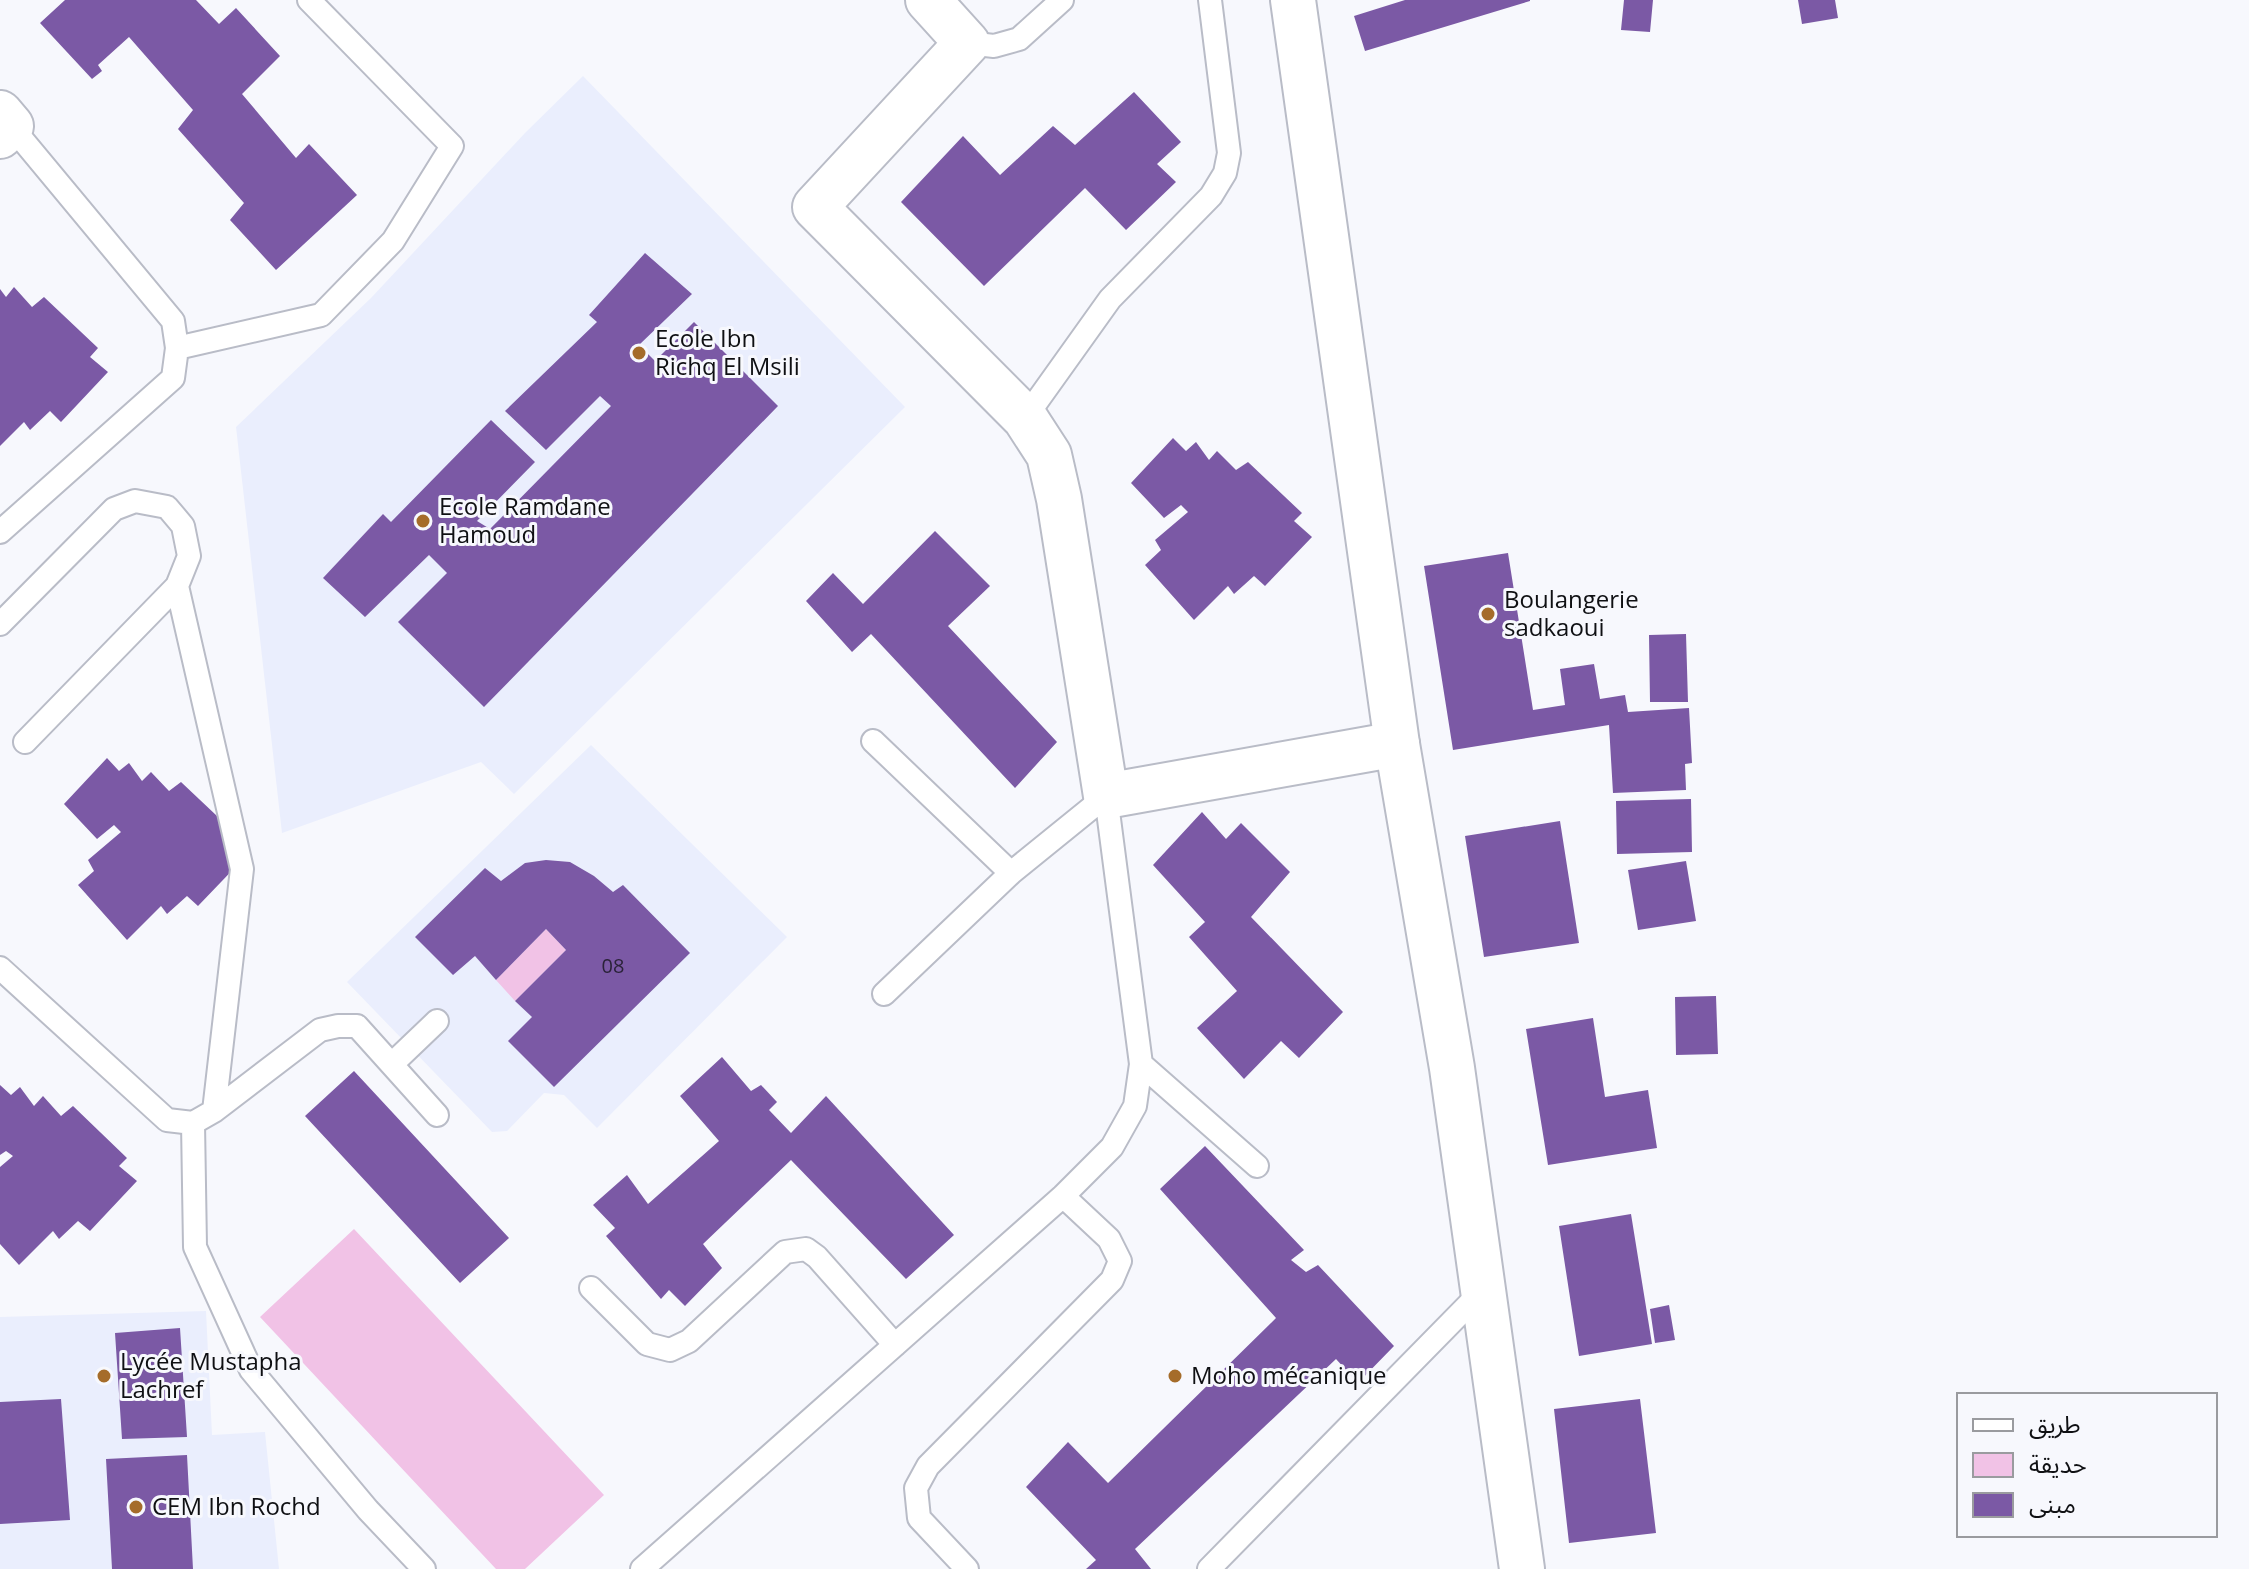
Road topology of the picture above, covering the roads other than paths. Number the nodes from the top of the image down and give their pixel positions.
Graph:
1 (309, 0) edge
2 (928, 0) edge
3 (1062, 0) edge
4 (1210, 0) edge
5 (1293, 0) edge
6 (967, 43) junction
7 (4, 125) edge
8 (177, 348) junction
9 (1025, 418) junction
10 (0, 532) edge
11 (177, 586) junction
12 (0, 624) edge
13 (873, 741) dead end
14 (25, 742) dead end
15 (1397, 744) junction
16 (1106, 796) junction
17 (1011, 873) junction
18 (0, 968) edge
19 (884, 994) dead end
20 (437, 1021) dead end
21 (392, 1064) junction
22 (1141, 1064) junction
23 (214, 1111) junction
24 (437, 1115) dead end
25 (193, 1123) junction
26 (1257, 1166) dead end
27 (1063, 1196) junction
28 (591, 1288) dead end
29 (1483, 1290) junction
30 (895, 1345) junction
31 (424, 1569) edge
32 (642, 1569) edge
33 (967, 1569) edge
34 (1209, 1569) edge
35 (1522, 1569) edge

1 - 8 lane
2 - 6 street
3 - 6 lane
4 - 9 lane
5 - 15 street
6 - 9 street
7 - 8 lane
8 - 10 lane
9 - 16 street
11 - 12 lane
11 - 14 lane
11 - 23 lane
13 - 17 lane
15 - 16 street
15 - 29 street
16 - 17 lane
16 - 22 lane
17 - 19 lane
18 - 25 lane
20 - 21 lane
21 - 23 lane
21 - 24 lane
22 - 26 lane
22 - 27 lane
23 - 25 lane
25 - 31 lane
27 - 30 lane
27 - 33 lane
28 - 30 lane
29 - 34 lane
29 - 35 street
30 - 32 lane

